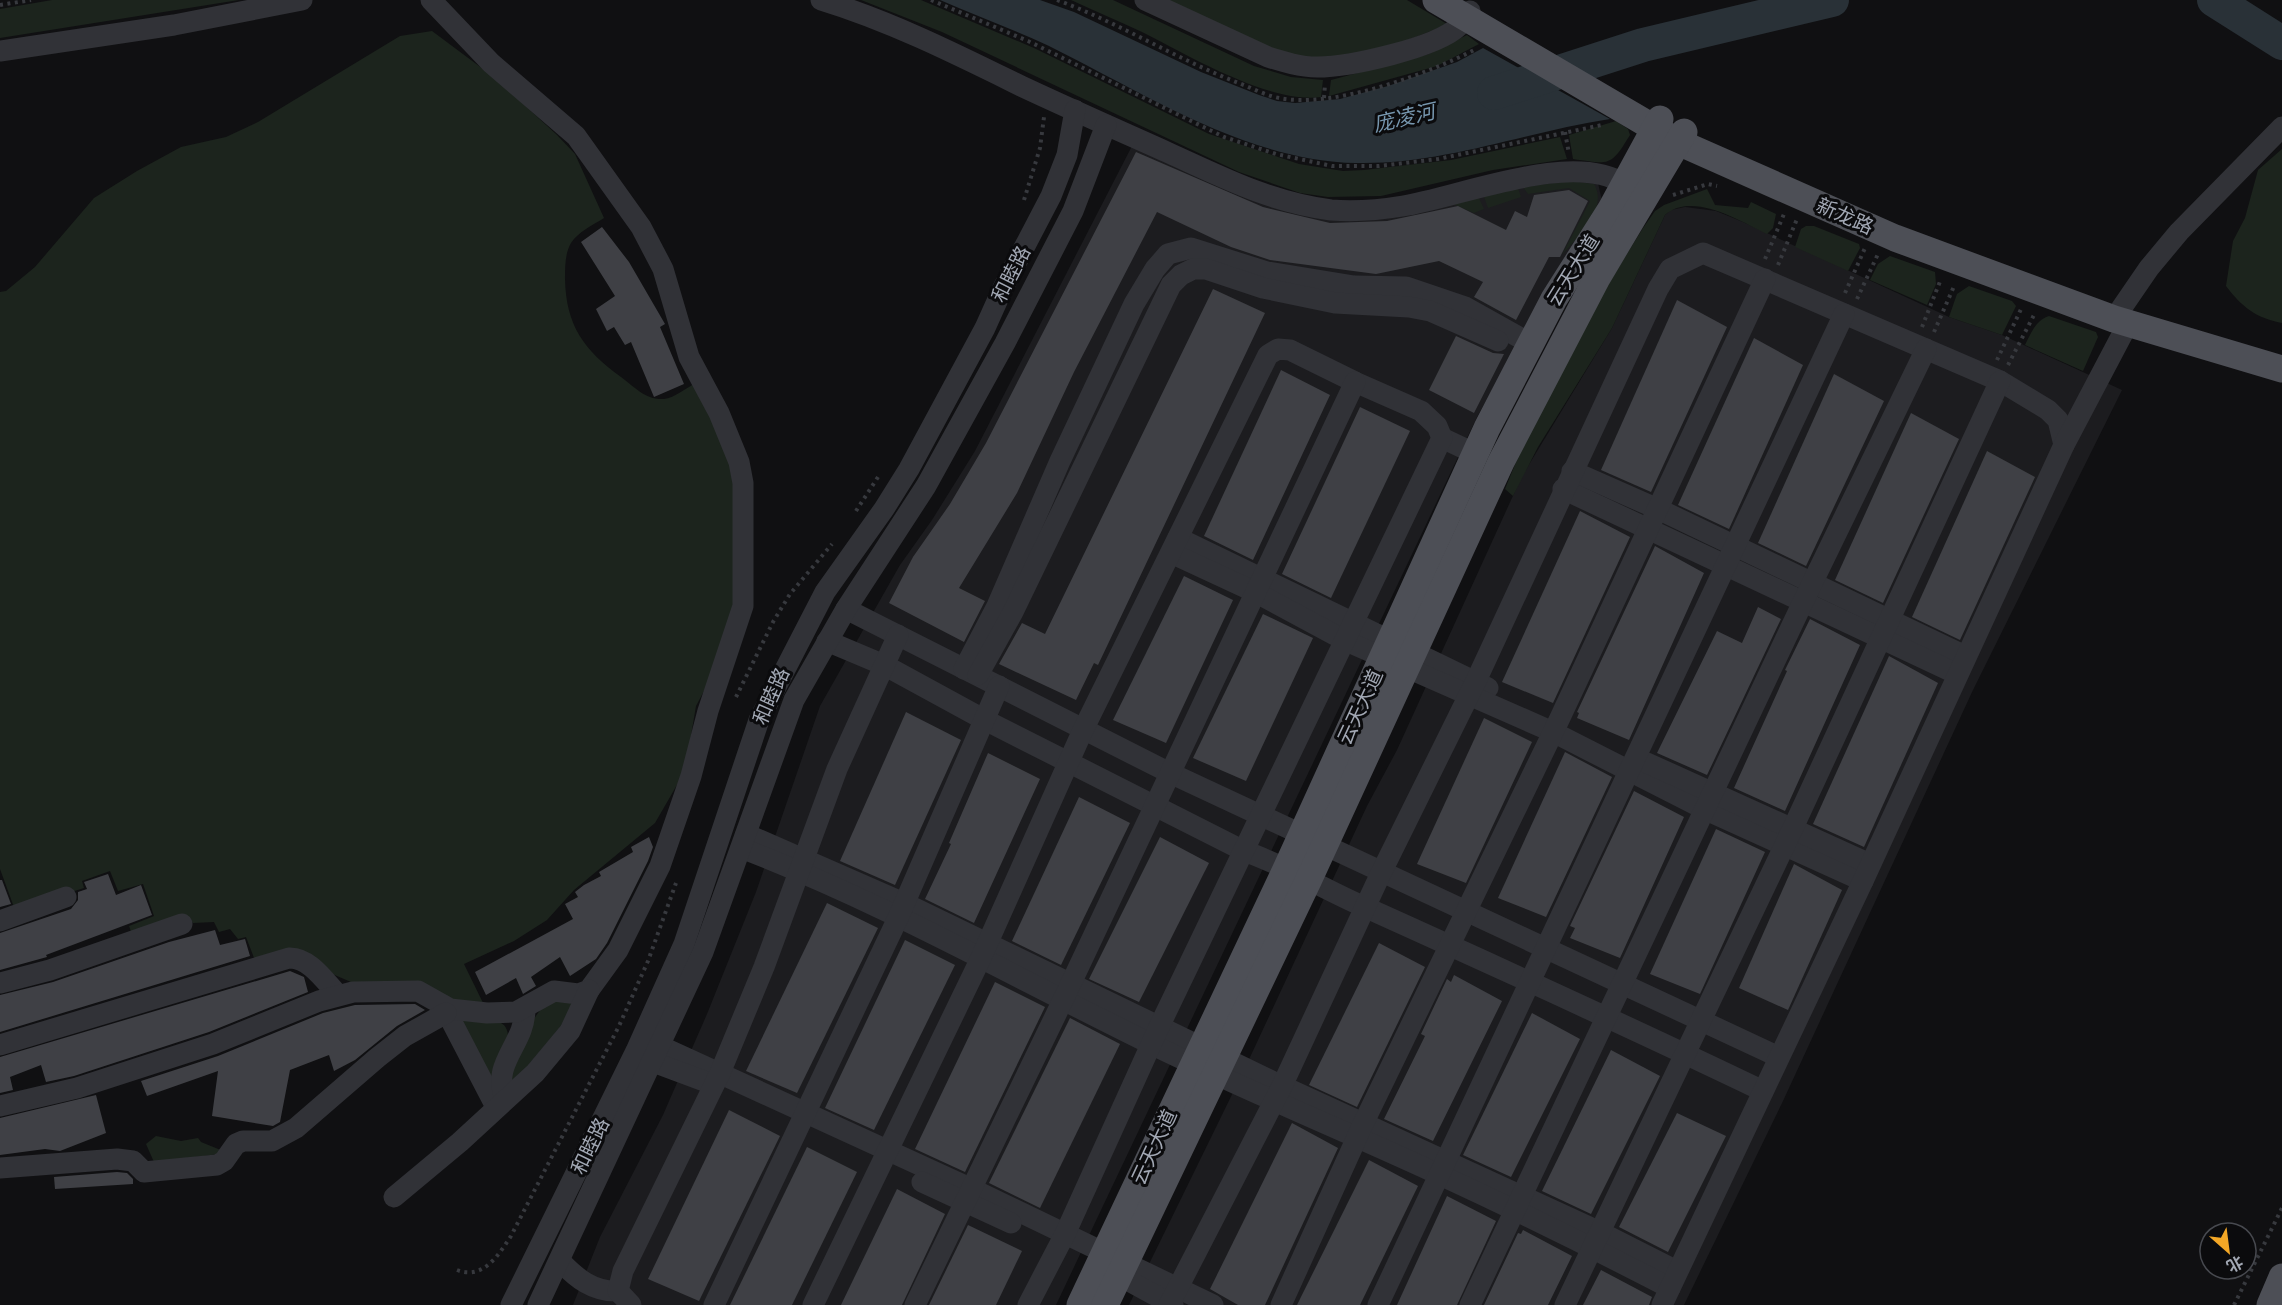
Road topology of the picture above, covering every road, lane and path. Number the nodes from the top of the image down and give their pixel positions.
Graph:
1 (31, 0) edge
2 (302, 0) edge
3 (431, 0) edge
4 (821, 0) edge
5 (931, 0) edge
6 (1145, 0) edge
7 (1436, 0) edge
8 (0, 5) edge
9 (1469, 14) edge
10 (0, 51) edge
11 (1075, 110) junction
12 (1620, 110) junction
13 (1657, 124) junction
14 (1106, 125) junction
15 (2282, 127) edge
16 (1565, 132) junction
17 (1681, 137) junction
18 (1571, 161) dead end
19 (1624, 184) junction
20 (1726, 187) dead end
21 (1672, 196) dead end
22 (1868, 241) dead end
23 (1882, 247) dead end
24 (1944, 272) dead end
25 (1959, 278) dead end
26 (1764, 279) junction
27 (2025, 301) dead end
28 (2038, 306) dead end
29 (1844, 313) junction
30 (2119, 321) junction
31 (1921, 346) junction
32 (1528, 347) junction
33 (2282, 363) edge
34 (2282, 369) edge
35 (1994, 379) junction
36 (1355, 382) junction
37 (1442, 438) junction
38 (2064, 445) junction
39 (1476, 454) junction
40 (1568, 480) junction
41 (1653, 518) junction
42 (1174, 545) junction
43 (1731, 557) junction
44 (1258, 585) junction
45 (1808, 593) junction
46 (846, 609) junction
47 (1885, 628) junction
48 (1350, 632) junction
49 (898, 635) junction
50 (827, 641) junction
51 (1399, 654) junction
52 (884, 665) junction
53 (1961, 665) junction
54 (971, 672) junction
55 (999, 686) junction
56 (1472, 689) junction
57 (983, 719) junction
58 (1556, 726) junction
59 (1083, 730) junction
60 (1069, 762) junction
61 (1633, 764) junction
62 (1170, 773) junction
63 (1709, 802) junction
64 (1154, 805) junction
65 (1262, 817) junction
66 (1788, 837) junction
67 (1313, 839) junction
68 (744, 841) junction
69 (1244, 851) junction
70 (801, 866) junction
71 (1298, 873) junction
72 (1381, 873) junction
73 (1867, 873) junction
74 (66, 897) dead end
75 (1365, 907) junction
76 (901, 911) junction
77 (1468, 912) junction
78 (0, 921) edge
79 (182, 924) dead end
80 (1450, 944) junction
81 (1547, 948) junction
82 (983, 952) junction
83 (1531, 982) junction
84 (0, 983) edge
85 (1622, 984) junction
86 (589, 990) junction
87 (1067, 991) junction
88 (338, 995) junction
89 (444, 1009) junction
90 (515, 1011) junction
91 (1606, 1017) junction
92 (1702, 1020) junction
93 (1155, 1036) junction
94 (0, 1045) edge
95 (657, 1054) junction
96 (1685, 1054) junction
97 (1779, 1057) junction
98 (1208, 1060) junction
99 (717, 1079) junction
100 (1762, 1091) junction
101 (1277, 1094) junction
102 (500, 1103) junction
103 (0, 1106) edge
104 (800, 1120) junction
105 (1360, 1131) junction
106 (886, 1157) junction
107 (0, 1168) edge
108 (1442, 1168) junction
109 (969, 1195) junction
110 (394, 1197) dead end
111 (1517, 1204) junction
112 (2282, 1208) edge
113 (1595, 1239) junction
114 (1062, 1240) junction
115 (560, 1261) junction
116 (1112, 1264) junction
117 (2282, 1278) edge
118 (1669, 1288) edge
119 (624, 1298) edge
120 (1172, 1300) edge
121 (511, 1305) edge
122 (538, 1305) edge
123 (714, 1305) edge
124 (813, 1305) edge
125 (915, 1305) edge
126 (1028, 1305) edge
127 (1080, 1305) edge
128 (1105, 1305) edge
129 (1213, 1305) edge
130 (1281, 1305) edge
131 (1378, 1305) edge
132 (1470, 1305) edge
133 (1565, 1305) edge
134 (2234, 1305) edge
135 (2270, 1305) edge

1 - 8 path
2 - 10 street
3 - 86 street
4 - 11 street
5 - 16 path
6 - 9 street
7 - 9 main road, 新龙路
9 - 12 main road, 新龙路
11 - 14 street
11 - 121 street, 和睦路
12 - 13 main road, 新龙路
12 - 16 path
13 - 17 main road, 新龙路
13 - 19 main road, 云天大道
14 - 19 street
14 - 46 street, 和睦路
15 - 30 street
16 - 18 path
17 - 30 main road, 新龙路
17 - 51 main road, 云天大道
19 - 32 main road, 云天大道
20 - 21 path
22 - 29 path
23 - 29 path
24 - 31 path
25 - 31 path
26 - 26 path
26 - 29 street
26 - 40 street
26 - 41 street
27 - 35 path
28 - 35 path
29 - 31 street
29 - 43 street
30 - 33 main road, 新龙路
30 - 34 main road, 新龙路
30 - 38 street
31 - 35 street
31 - 45 street
32 - 39 main road, 云天大道
32 - 54 street
35 - 38 street
35 - 47 street
36 - 37 street
36 - 42 street
36 - 44 street
37 - 39 street
37 - 48 street
38 - 53 street
39 - 51 main road, 云天大道
40 - 41 street
40 - 56 street
41 - 43 street
41 - 58 street
42 - 44 street
42 - 59 street
43 - 45 street
43 - 61 street
44 - 48 street
44 - 62 street
45 - 47 street
45 - 63 street
46 - 49 street
46 - 50 street, 和睦路
47 - 53 street
47 - 66 street
48 - 51 street
48 - 65 street
49 - 52 street
49 - 54 street
50 - 52 street
50 - 68 street, 和睦路
51 - 56 street
51 - 67 main road, 云天大道
52 - 57 street
52 - 70 street
53 - 73 street
54 - 55 street
55 - 57 street
55 - 59 street
56 - 58 street
56 - 72 street
57 - 60 street
57 - 76 street
58 - 61 street
58 - 77 street
59 - 60 street
59 - 62 street
60 - 64 street
60 - 82 street
61 - 63 street
61 - 81 street
62 - 64 street
62 - 65 street
63 - 66 street
63 - 85 street
64 - 69 street
64 - 87 street
65 - 67 street
65 - 69 street
66 - 73 street
66 - 92 street
67 - 71 main road, 云天大道
67 - 72 street
68 - 70 street
68 - 95 street, 和睦路
69 - 71 street
69 - 93 street
70 - 76 street
70 - 99 street
71 - 75 street
71 - 98 main road, 云天大道
72 - 75 street
72 - 77 street
73 - 97 street
74 - 78 street
75 - 80 street
75 - 101 street
76 - 82 street
76 - 104 street
77 - 80 street
77 - 81 street
79 - 84 street
80 - 83 street
80 - 105 street
81 - 83 street
81 - 85 street
82 - 87 street
82 - 106 street
83 - 91 street
83 - 108 street
85 - 91 street
85 - 92 street
86 - 90 street
86 - 102 street
87 - 93 street
87 - 109 street
88 - 89 street
88 - 94 street
88 - 103 street
89 - 90 street
89 - 102 street
89 - 107 street
90 - 102 street
91 - 96 street
91 - 111 street
92 - 96 street
92 - 97 street
93 - 98 street
93 - 114 street
95 - 99 street
95 - 115 street, 和睦路
96 - 100 street
96 - 113 street
97 - 100 street
98 - 101 street
98 - 116 main road, 云天大道
99 - 104 street
99 - 119 street
100 - 118 street
101 - 105 street
101 - 120 street
102 - 110 street
104 - 106 street
104 - 123 street
105 - 108 street
105 - 130 street
106 - 109 street
106 - 124 street
108 - 111 street
108 - 131 street
109 - 114 street
109 - 125 street
111 - 113 street
111 - 132 street
112 - 134 path
113 - 118 street
113 - 133 street
114 - 116 street
114 - 126 street
115 - 119 street
115 - 122 street, 和睦路
116 - 120 street
116 - 127 main road, 云天大道
116 - 128 main road, 云天大道
117 - 135 main road
120 - 129 street

